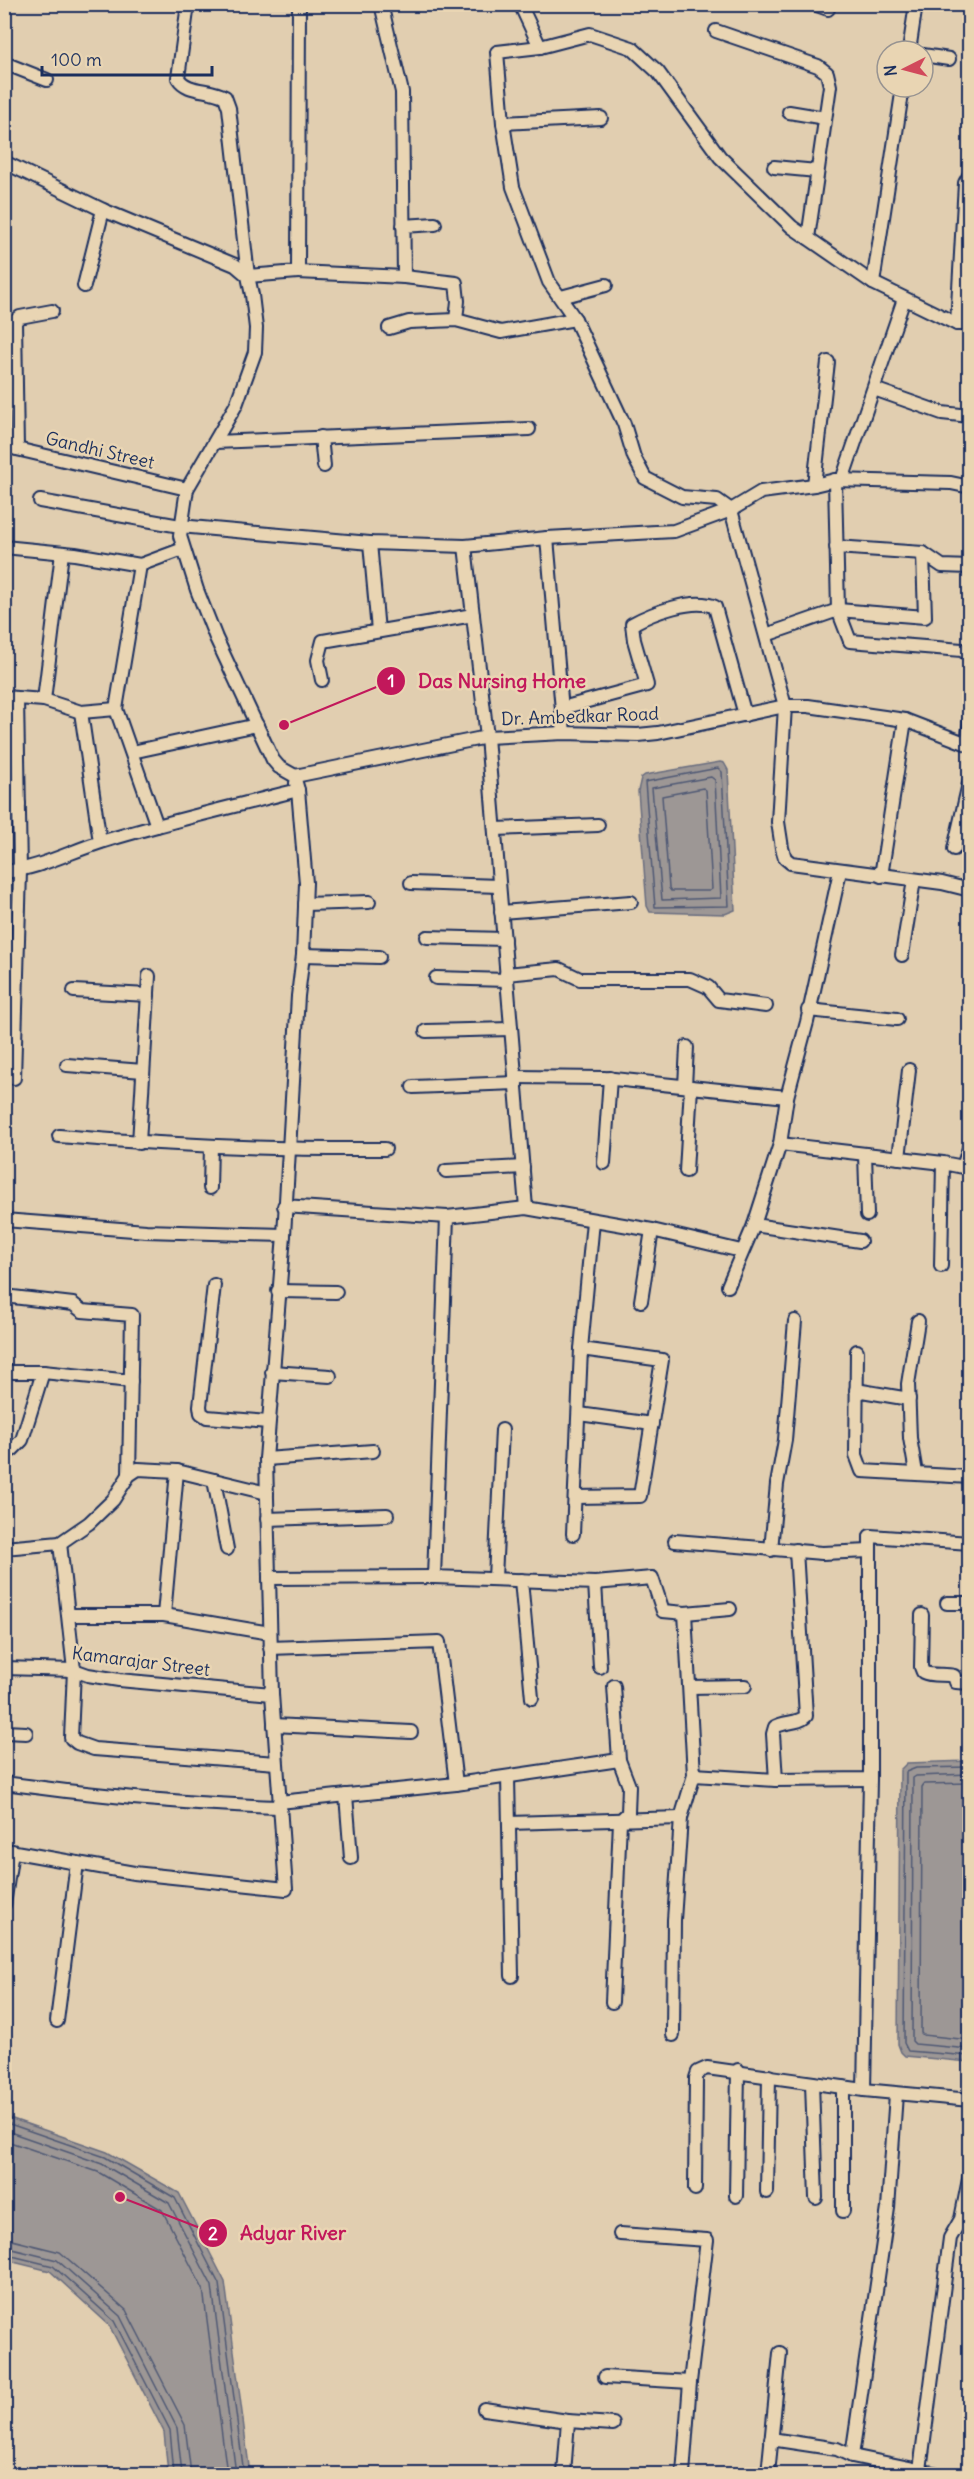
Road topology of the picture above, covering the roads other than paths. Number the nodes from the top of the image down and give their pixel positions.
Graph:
1 (188, 4) edge
2 (299, 4) edge
3 (381, 4) edge
4 (520, 4) edge
5 (814, 4) edge
6 (916, 4) edge
7 (828, 9) dead end
8 (717, 31) dead end
9 (911, 39) edge
10 (540, 47) junction
11 (935, 57) edge
12 (949, 59) dead end
13 (4, 63) edge
14 (47, 80) dead end
15 (901, 99) edge
16 (789, 112) dead end
17 (601, 118) dead end
18 (825, 118) junction
19 (503, 123) junction
20 (4, 162) edge
21 (774, 167) dead end
22 (817, 171) junction
23 (969, 174) edge
24 (103, 210) junction
25 (435, 224) dead end
26 (404, 226) junction
27 (807, 238) junction
28 (298, 272) junction
29 (248, 276) junction
30 (405, 277) junction
31 (873, 284) junction
32 (84, 285) dead end
33 (606, 285) dead end
34 (561, 297) junction
35 (904, 298) junction
36 (52, 311) dead end
37 (575, 319) junction
38 (456, 320) junction
39 (963, 324) edge
40 (389, 327) dead end
41 (828, 362) dead end
42 (874, 388) junction
43 (969, 416) edge
44 (529, 429) dead end
45 (321, 437) junction
46 (215, 442) junction
47 (11, 448) edge
48 (324, 466) dead end
49 (839, 480) junction
50 (814, 485) junction
51 (969, 486) edge
52 (186, 489) junction
53 (40, 501) dead end
54 (731, 510) junction
55 (180, 526) junction
56 (547, 538) junction
57 (370, 543) junction
58 (465, 546) junction
59 (4, 547) edge
60 (837, 547) junction
61 (183, 549) junction
62 (62, 553) junction
63 (923, 553) junction
64 (140, 565) junction
65 (969, 567) edge
66 (838, 610) junction
67 (473, 615) junction
68 (378, 631) junction
69 (766, 635) junction
70 (969, 656) edge
71 (322, 680) dead end
72 (4, 697) edge
73 (17, 699) junction
74 (44, 700) junction
75 (785, 706) junction
76 (562, 708) junction
77 (116, 709) junction
78 (81, 712) junction
79 (745, 715) junction
80 (969, 719) edge
81 (905, 720) junction
82 (257, 725) junction
83 (564, 733) junction
84 (487, 737) junction
85 (968, 744) edge
86 (132, 752) junction
87 (295, 776) junction
88 (969, 779) edge
89 (298, 790) junction
90 (4, 804) edge
91 (19, 804) junction
92 (598, 825) dead end
93 (157, 826) junction
94 (495, 829) junction
95 (100, 842) junction
96 (954, 849) dead end
97 (20, 870) junction
98 (840, 871) junction
99 (4, 872) edge
100 (881, 876) junction
101 (914, 880) junction
102 (411, 883) dead end
103 (499, 886) junction
104 (969, 890) edge
105 (369, 902) dead end
106 (631, 902) dead end
107 (305, 904) junction
108 (501, 912) junction
109 (427, 937) dead end
110 (504, 939) junction
111 (303, 954) junction
112 (902, 955) dead end
113 (378, 957) dead end
114 (149, 976) dead end
115 (507, 977) junction
116 (436, 978) dead end
117 (74, 991) dead end
118 (148, 995) junction
119 (969, 998) edge
120 (766, 1006) dead end
121 (969, 1006) edge
122 (808, 1010) junction
123 (897, 1019) dead end
124 (511, 1029) junction
125 (426, 1030) dead end
126 (10, 1044) edge
127 (687, 1047) dead end
128 (68, 1065) dead end
129 (909, 1070) dead end
130 (143, 1071) junction
131 (14, 1078) dead end
132 (610, 1078) junction
133 (515, 1080) junction
134 (688, 1086) junction
135 (413, 1087) dead end
136 (787, 1096) junction
137 (59, 1136) dead end
138 (138, 1143) junction
139 (780, 1144) junction
140 (969, 1145) edge
141 (211, 1146) junction
142 (385, 1149) dead end
143 (287, 1150) junction
144 (866, 1154) junction
145 (898, 1158) junction
146 (604, 1163) dead end
147 (943, 1163) junction
148 (523, 1167) junction
149 (446, 1171) dead end
150 (686, 1171) dead end
151 (210, 1188) dead end
152 (284, 1206) junction
153 (526, 1208) junction
154 (867, 1215) dead end
155 (447, 1217) junction
156 (4, 1220) edge
157 (593, 1221) junction
158 (754, 1225) junction
159 (652, 1230) junction
160 (284, 1235) junction
161 (860, 1241) dead end
162 (741, 1251) junction
163 (941, 1266) dead end
164 (214, 1285) dead end
165 (728, 1286) dead end
166 (279, 1291) junction
167 (336, 1292) dead end
168 (4, 1296) edge
169 (641, 1301) dead end
170 (795, 1321) dead end
171 (918, 1321) dead end
172 (581, 1349) junction
173 (857, 1351) dead end
174 (4, 1372) edge
175 (43, 1372) junction
176 (272, 1372) junction
177 (330, 1376) dead end
178 (131, 1381) junction
179 (855, 1390) junction
180 (909, 1399) junction
181 (579, 1414) junction
182 (268, 1422) junction
183 (652, 1424) junction
184 (502, 1430) dead end
185 (4, 1451) edge
186 (374, 1451) dead end
187 (266, 1459) junction
188 (177, 1470) junction
189 (916, 1473) junction
190 (129, 1475) junction
191 (969, 1477) edge
192 (214, 1480) junction
193 (267, 1493) junction
194 (575, 1497) junction
195 (387, 1515) dead end
196 (267, 1520) junction
197 (573, 1534) dead end
198 (675, 1540) dead end
199 (60, 1543) junction
200 (969, 1543) edge
201 (4, 1548) edge
202 (227, 1549) dead end
203 (771, 1550) junction
204 (795, 1550) junction
205 (870, 1551) junction
206 (434, 1577) junction
207 (269, 1578) junction
208 (495, 1578) junction
209 (521, 1580) junction
210 (595, 1583) junction
211 (946, 1603) dead end
212 (969, 1603) edge
213 (730, 1609) dead end
214 (685, 1613) junction
215 (69, 1615) junction
216 (164, 1615) junction
217 (922, 1615) dead end
218 (270, 1633) junction
219 (270, 1648) junction
220 (600, 1667) dead end
221 (4, 1668) edge
222 (74, 1670) junction
223 (969, 1683) edge
224 (614, 1686) dead end
225 (745, 1686) dead end
226 (690, 1687) junction
227 (272, 1694) junction
228 (532, 1698) dead end
229 (274, 1725) junction
230 (4, 1732) edge
231 (411, 1732) dead end
232 (26, 1733) dead end
233 (619, 1760) junction
234 (276, 1763) junction
235 (694, 1775) junction
236 (508, 1777) junction
237 (870, 1779) junction
238 (776, 1780) junction
239 (4, 1783) edge
240 (456, 1784) junction
241 (346, 1795) junction
242 (279, 1805) junction
243 (681, 1818) junction
244 (620, 1821) junction
245 (509, 1823) junction
246 (8, 1851) edge
247 (351, 1858) dead end
248 (77, 1863) junction
249 (4, 1905) edge
250 (512, 1976) dead end
251 (612, 2002) dead end
252 (57, 2021) dead end
253 (673, 2035) dead end
254 (738, 2070) junction
255 (769, 2076) junction
256 (812, 2083) junction
257 (843, 2087) junction
258 (864, 2091) junction
259 (896, 2094) junction
260 (969, 2100) edge
261 (969, 2175) edge
262 (695, 2189) dead end
263 (767, 2192) dead end
264 (736, 2196) dead end
265 (816, 2198) dead end
266 (843, 2211) dead end
267 (620, 2234) dead end
268 (780, 2353) dead end
269 (605, 2377) dead end
270 (690, 2382) junction
271 (484, 2409) dead end
272 (568, 2421) junction
273 (613, 2424) dead end
274 (771, 2439) junction
275 (852, 2456) junction
276 (920, 2470) junction
277 (564, 2475) edge
278 (683, 2475) edge
279 (768, 2475) edge
280 (938, 2475) edge

1 - 29 street
2 - 28 street
3 - 26 street
4 - 10 street
5 - 7 street
6 - 9 street
8 - 18 street
10 - 19 street
10 - 27 street
11 - 12 street
13 - 14 street
15 - 31 street
16 - 18 street
17 - 19 street
18 - 22 street
19 - 34 street
20 - 24 street
21 - 22 street
22 - 27 street
23 - 39 street
24 - 29 street
24 - 32 street
25 - 26 street
26 - 30 street
27 - 31 street
28 - 29 street
28 - 30 street
29 - 46 street
30 - 38 street
31 - 35 street
33 - 34 street
34 - 37 street
35 - 39 street
35 - 42 street
36 - 47 street
37 - 38 street
37 - 54 street
38 - 40 street
41 - 50 street
42 - 43 street
42 - 49 street
44 - 45 street
45 - 46 street
45 - 48 street
46 - 52 street
47 - 52 street, Gandhi Street
49 - 50 street
49 - 51 street
49 - 60 street
50 - 54 street
52 - 55 street
53 - 55 street
54 - 56 street
54 - 69 street
55 - 57 street
55 - 61 street
56 - 58 street
56 - 76 street
57 - 58 street
57 - 68 street
58 - 67 street
59 - 62 street
60 - 63 street
60 - 66 street
61 - 64 street
61 - 82 street
62 - 64 street
62 - 74 street
63 - 65 street
63 - 66 street
64 - 77 street
66 - 69 street
66 - 70 street
67 - 68 street
67 - 84 street
68 - 71 street
69 - 75 street
72 - 73 street
73 - 74 street
73 - 91 street
74 - 78 street
75 - 79 street, Dr. Ambedkar Road
75 - 81 street, Dr. Ambedkar Road
75 - 98 street
76 - 79 street
76 - 83 street
77 - 78 street
77 - 86 street
78 - 95 street
79 - 83 street, Dr. Ambedkar Road
80 - 85 street
81 - 85 street, Dr. Ambedkar Road
81 - 100 street
82 - 86 street
82 - 87 street
83 - 84 street, Dr. Ambedkar Road
84 - 87 street, Dr. Ambedkar Road
84 - 94 street
86 - 93 street
87 - 89 street
88 - 96 street
89 - 93 street
89 - 107 street
90 - 91 street
91 - 97 street
92 - 94 street
93 - 95 street
94 - 103 street
95 - 97 street
97 - 99 street
97 - 126 street
98 - 100 street
98 - 122 street
100 - 101 street
101 - 104 street
101 - 112 street
102 - 103 street
103 - 108 street
105 - 107 street
106 - 108 street
107 - 111 street
108 - 110 street
109 - 110 street
110 - 115 street
111 - 113 street
111 - 143 street
114 - 118 street
115 - 116 street
115 - 120 street
115 - 124 street
117 - 118 street
118 - 130 street
119 - 121 street
122 - 123 street
122 - 136 street
124 - 125 street
124 - 133 street
126 - 131 street
127 - 134 street
128 - 130 street
129 - 145 street
130 - 138 street
132 - 133 street
132 - 134 street
132 - 146 street
133 - 135 street
133 - 148 street
134 - 136 street
134 - 150 street
136 - 139 street
137 - 138 street
138 - 141 street
139 - 144 street
139 - 158 street
140 - 147 street
141 - 143 street
141 - 151 street
142 - 143 street
143 - 152 street
144 - 145 street
144 - 154 street
145 - 147 street
147 - 163 street
148 - 149 street
148 - 153 street
152 - 155 street
152 - 160 street
153 - 155 street
153 - 157 street
155 - 206 street
156 - 160 street
157 - 159 street
157 - 172 street
158 - 161 street
158 - 162 street
159 - 162 street
159 - 169 street
160 - 166 street
162 - 165 street
164 - 182 street
166 - 167 street
166 - 176 street
168 - 178 street
170 - 203 street
171 - 180 street
172 - 181 street
172 - 183 street
173 - 179 street
174 - 175 street
175 - 178 street
175 - 185 street
176 - 177 street
176 - 182 street
178 - 190 street
179 - 180 street
179 - 189 street
180 - 189 street
181 - 183 street
181 - 194 street
182 - 187 street
183 - 194 street
184 - 208 street
186 - 187 street
187 - 193 street
188 - 190 street
188 - 192 street
188 - 216 street
189 - 191 street
190 - 199 street
192 - 193 street
192 - 202 street
193 - 196 street
194 - 197 street
195 - 196 street
196 - 207 street
198 - 203 street
199 - 201 street
199 - 215 street
200 - 205 street
203 - 204 street
204 - 205 street
204 - 238 street
205 - 237 street
206 - 207 street
206 - 208 street
207 - 218 street
208 - 209 street
209 - 210 street
209 - 228 street
210 - 214 street
210 - 220 street
211 - 212 street
213 - 214 street
214 - 226 street
215 - 216 street
215 - 222 street
216 - 218 street
217 - 223 street
218 - 219 street
219 - 227 street
219 - 240 street
221 - 222 street, Kamarajar Street
222 - 227 street, Kamarajar Street
222 - 234 street
224 - 233 street
225 - 226 street
226 - 235 street
227 - 229 street
229 - 231 street
229 - 234 street
230 - 232 street
233 - 236 street
233 - 244 street
234 - 242 street
235 - 238 street
235 - 243 street
236 - 240 street
236 - 245 street
237 - 238 street
237 - 258 street
239 - 242 street
240 - 241 street
241 - 242 street
241 - 247 street
242 - 248 street
243 - 244 street
243 - 253 street
244 - 245 street
244 - 251 street
245 - 250 street
246 - 248 street
246 - 249 street
248 - 252 street
254 - 255 street
254 - 262 street
254 - 264 street
255 - 256 street
255 - 263 street
256 - 257 street
256 - 265 street
257 - 258 street
257 - 266 street
258 - 259 street
259 - 260 street
259 - 275 street
261 - 276 street
267 - 270 street
268 - 274 street
269 - 270 street
270 - 278 street
271 - 272 street
272 - 273 street
272 - 277 street
274 - 275 street
274 - 279 street
275 - 276 street
276 - 280 street

